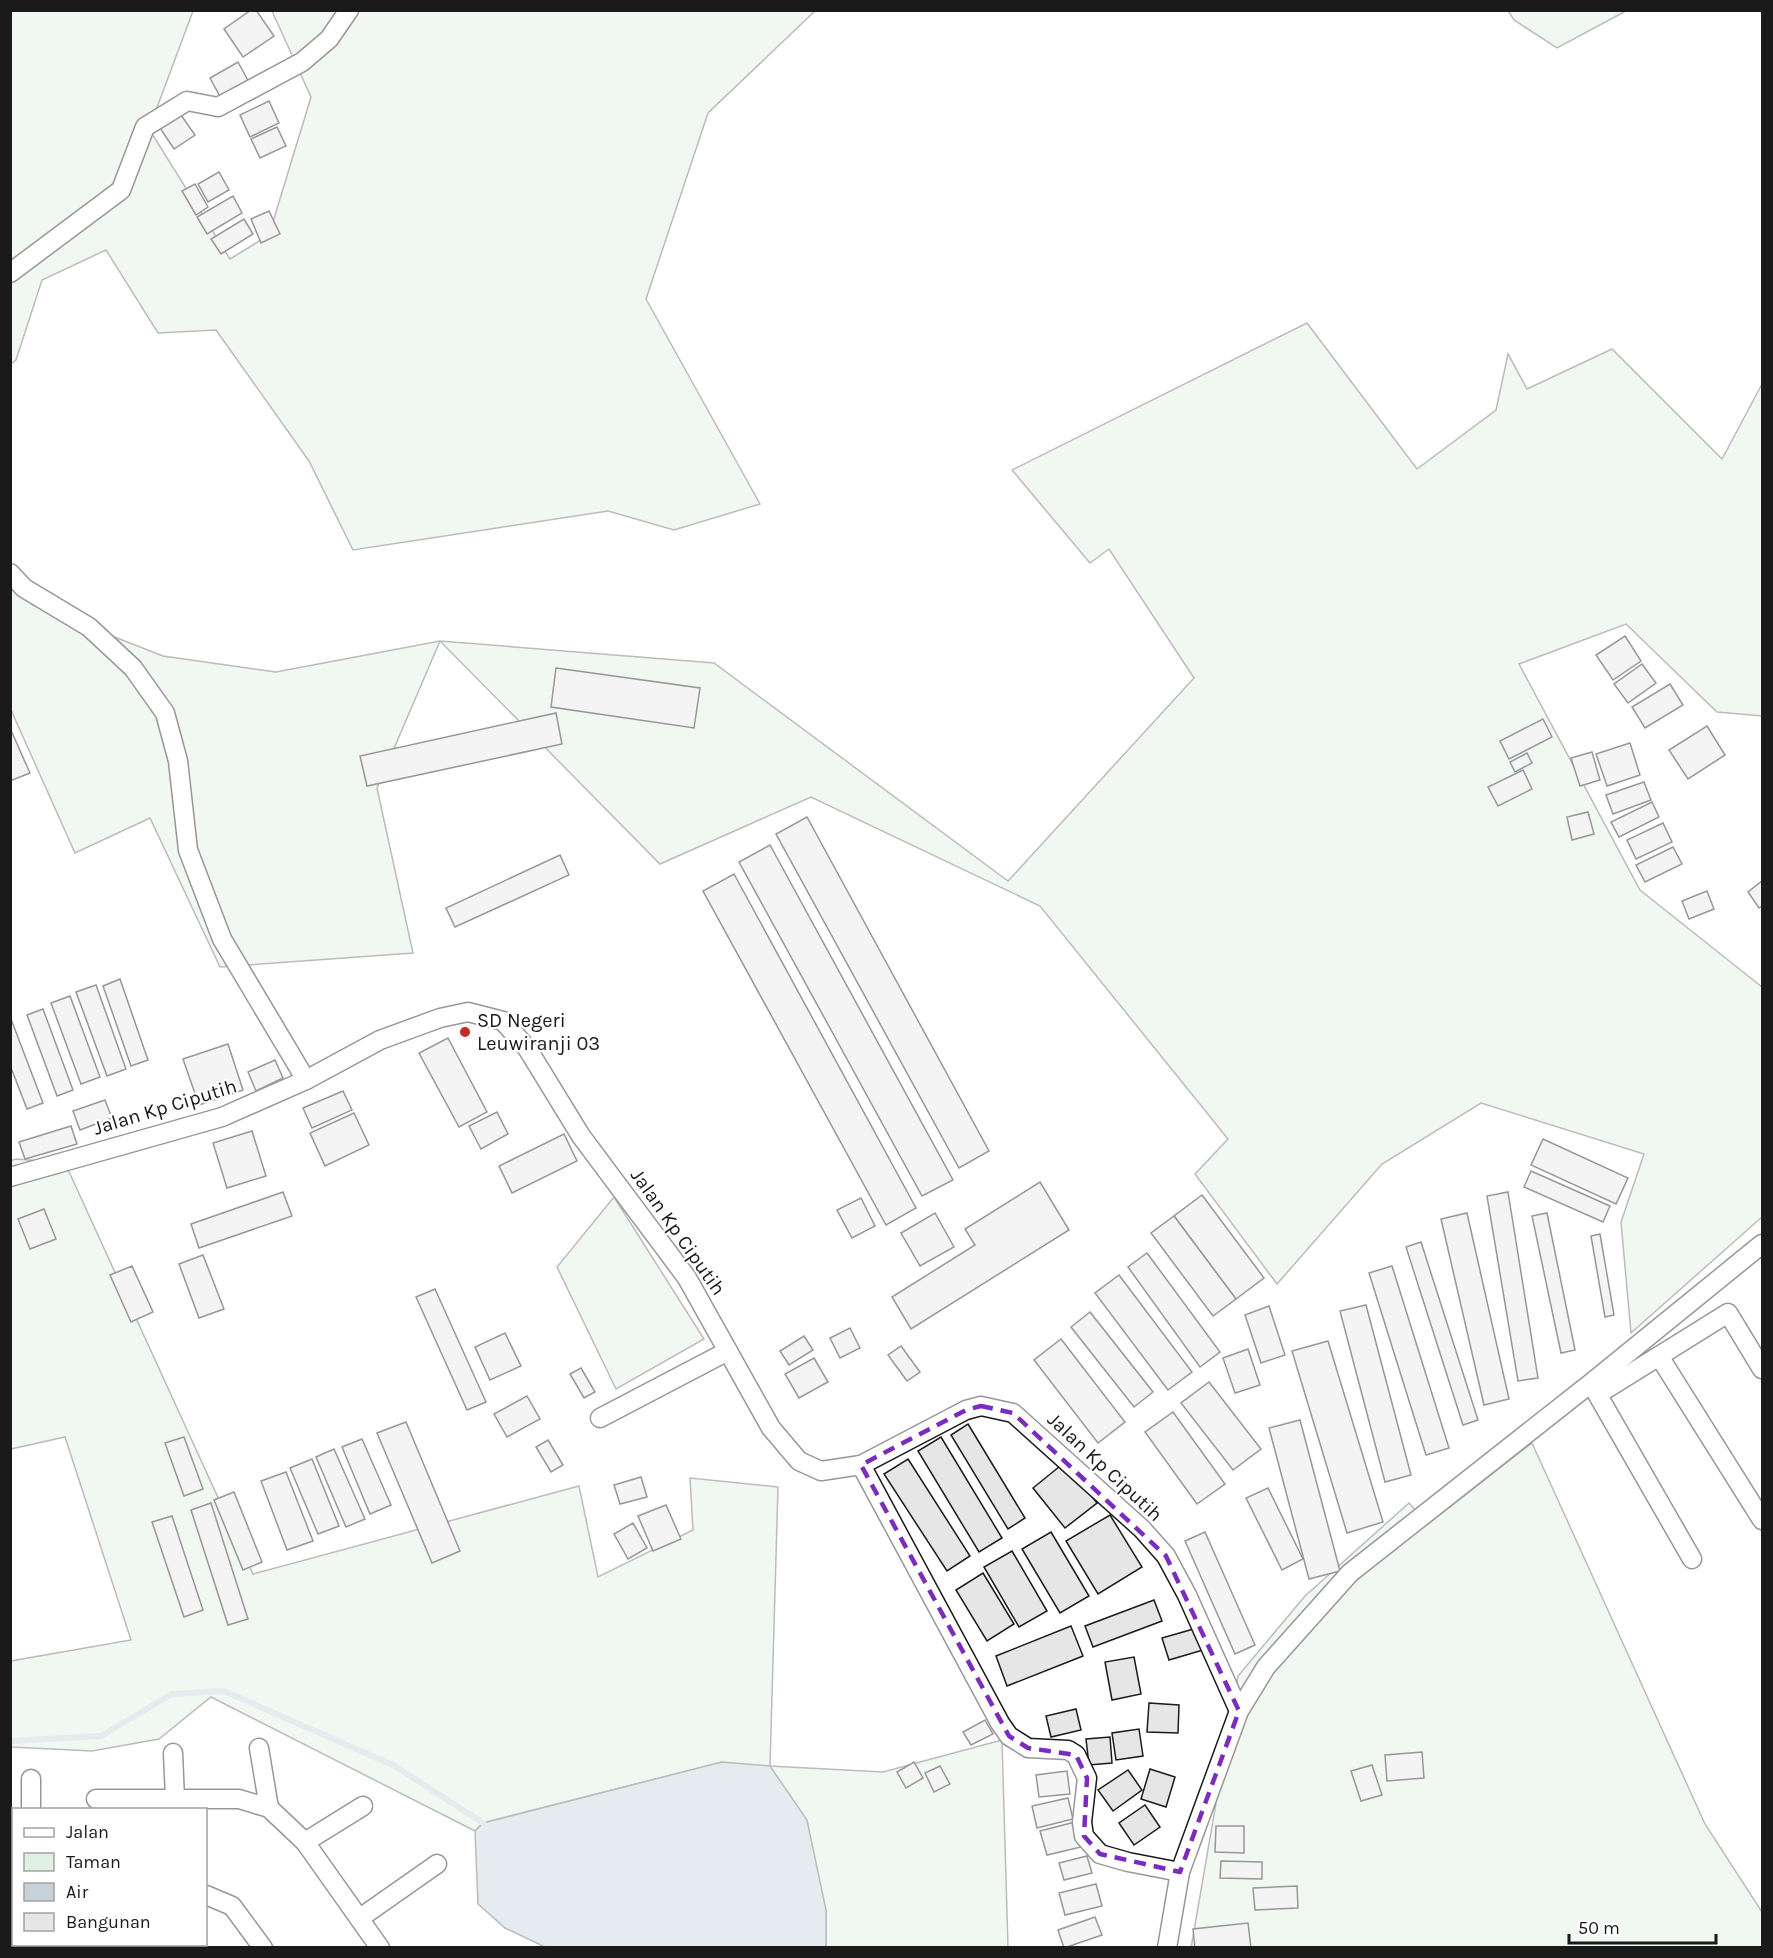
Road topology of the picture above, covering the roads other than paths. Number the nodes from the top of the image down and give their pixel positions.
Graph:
1 (350, 10) edge
2 (10, 273) edge
3 (10, 573) edge
4 (306, 1080) junction
5 (10, 1177) edge
6 (1762, 1244) edge
7 (728, 1351) junction
8 (1659, 1356) junction
9 (1762, 1369) edge
10 (1594, 1388) junction
11 (600, 1418) dead end
12 (861, 1465) junction
13 (1762, 1520) edge
14 (1692, 1559) dead end
15 (1239, 1711) junction
16 (259, 1748) dead end
17 (173, 1754) dead end
18 (31, 1779) dead end
19 (96, 1798) dead end
20 (175, 1799) junction
21 (363, 1806) dead end
22 (31, 1808) edge
23 (269, 1809) junction
24 (305, 1842) junction
25 (437, 1864) dead end
26 (1180, 1872) junction
27 (207, 1895) edge
28 (360, 1918) junction
29 (263, 1947) edge
30 (380, 1947) edge
31 (1167, 1947) edge

1 - 2 street
3 - 4 street
4 - 5 street, Jalan Kp Ciputih
4 - 7 street, Jalan Kp Ciputih
6 - 10 street
7 - 11 street
7 - 12 street, Jalan Kp Ciputih
8 - 9 street
8 - 10 street
8 - 13 street
10 - 14 street
10 - 15 street
12 - 15 street, Jalan Kp Ciputih
12 - 26 street
15 - 26 street
16 - 23 street
17 - 20 street
18 - 22 street
19 - 20 street
20 - 23 street
21 - 24 street
23 - 24 street
24 - 28 street
25 - 28 street
26 - 31 street
27 - 29 street
28 - 30 street

